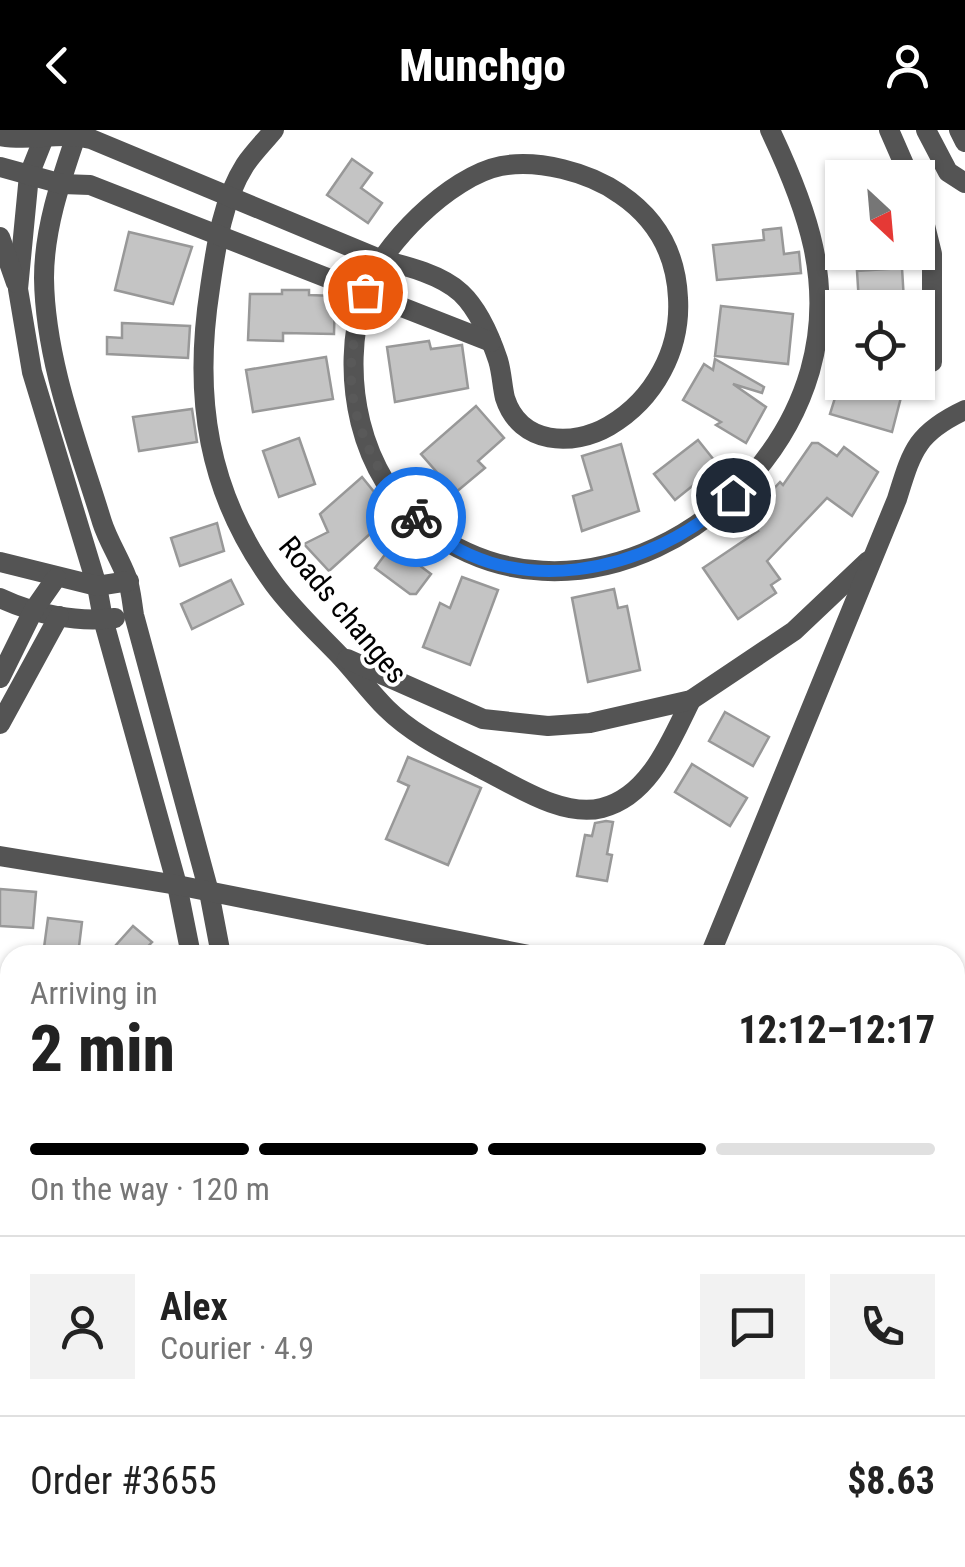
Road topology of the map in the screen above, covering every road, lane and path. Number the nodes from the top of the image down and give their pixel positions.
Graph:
1 (274, 130) edge
2 (770, 130) edge
3 (889, 130) edge
4 (926, 130) edge
5 (959, 130) edge
6 (77, 132) edge
7 (46, 133) edge
8 (11, 135) edge
9 (105, 137) edge
10 (965, 142) edge
11 (902, 160) edge
12 (0, 167) edge
13 (29, 176) junction
14 (965, 183) edge
15 (62, 184) junction
16 (231, 196) junction
17 (218, 234) junction
18 (0, 237) edge
19 (382, 260) junction
20 (18, 289) junction
21 (365, 292) junction
22 (491, 342) junction
23 (965, 410) edge
24 (874, 556) junction
25 (7, 563) edge
26 (56, 578) junction
27 (128, 581) junction
28 (97, 586) junction
29 (0, 596) edge
30 (33, 611) junction
31 (134, 615) junction
32 (59, 616) junction
33 (103, 619) junction
34 (340, 656) junction
35 (0, 678) edge
36 (690, 700) junction
37 (0, 724) edge
38 (0, 856) edge
39 (178, 885) junction
40 (208, 892) junction
41 (189, 945) edge
42 (219, 945) edge
43 (477, 945) edge
44 (714, 945) edge

1 - 16 street, Roads changes
2 - 21 street
3 - 11 street
4 - 14 street
5 - 10 street
6 - 7 street
6 - 9 street
6 - 15 street
7 - 8 street
7 - 13 street
9 - 16 street
12 - 13 street
13 - 15 street
13 - 20 street
15 - 17 street
15 - 27 street
16 - 17 street, Roads changes
16 - 19 street
17 - 21 street
17 - 34 street, Roads changes
18 - 20 street
19 - 21 street
19 - 22 street
19 - 22 street
20 - 28 street
21 - 22 street
23 - 24 street
24 - 36 street
24 - 44 street
25 - 26 street
25 - 29 street
26 - 28 street
26 - 30 street
27 - 28 street
27 - 31 street
28 - 33 street
29 - 30 street
30 - 32 street
30 - 35 street
31 - 33 street
31 - 40 street
32 - 33 street
32 - 37 street
33 - 39 street
34 - 36 street
34 - 36 street, Roads changes
38 - 39 street
39 - 40 street
39 - 41 street
40 - 42 street
40 - 43 street

